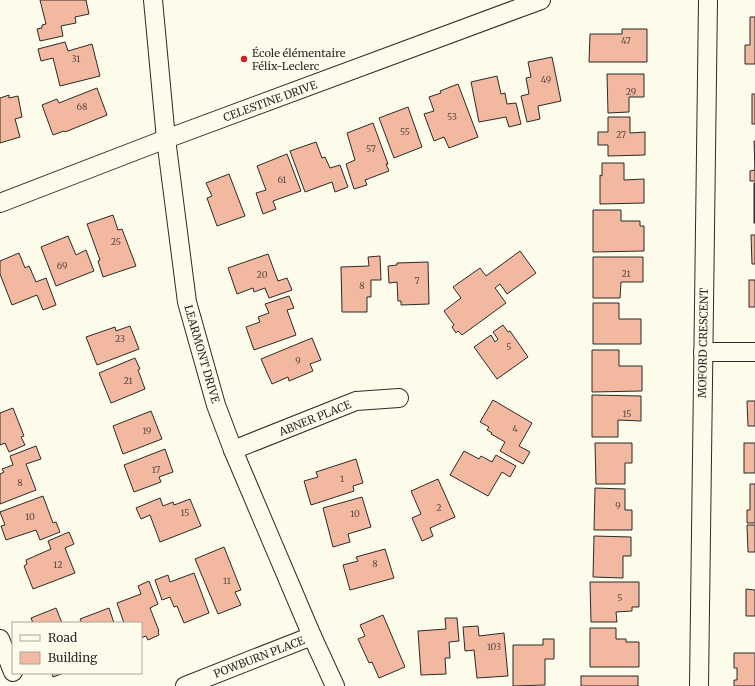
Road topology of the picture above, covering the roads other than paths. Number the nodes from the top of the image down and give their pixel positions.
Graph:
1 (153, 0) edge
2 (541, 0) edge
3 (708, 0) edge
4 (166, 139) junction
5 (0, 203) edge
6 (702, 352) junction
7 (755, 352) edge
8 (399, 398) dead end
9 (233, 450) junction
10 (312, 636) junction
11 (0, 639) edge
12 (12, 670) edge
13 (13, 674) edge
14 (18, 686) edge
15 (184, 686) edge
16 (335, 686) edge
17 (699, 686) edge

1 - 4 street, LEARMONT DRIVE
2 - 4 street, CELESTINE DRIVE
3 - 6 street, MOFORD CRESCENT
4 - 5 street, CELESTINE DRIVE
4 - 9 street, LEARMONT DRIVE
6 - 7 street
6 - 17 street, MOFORD CRESCENT
8 - 9 street, ABNER PLACE
9 - 10 street, LEARMONT DRIVE
10 - 15 street, POWBURN PLACE
10 - 16 street, LEARMONT DRIVE
11 - 12 street
13 - 14 street

